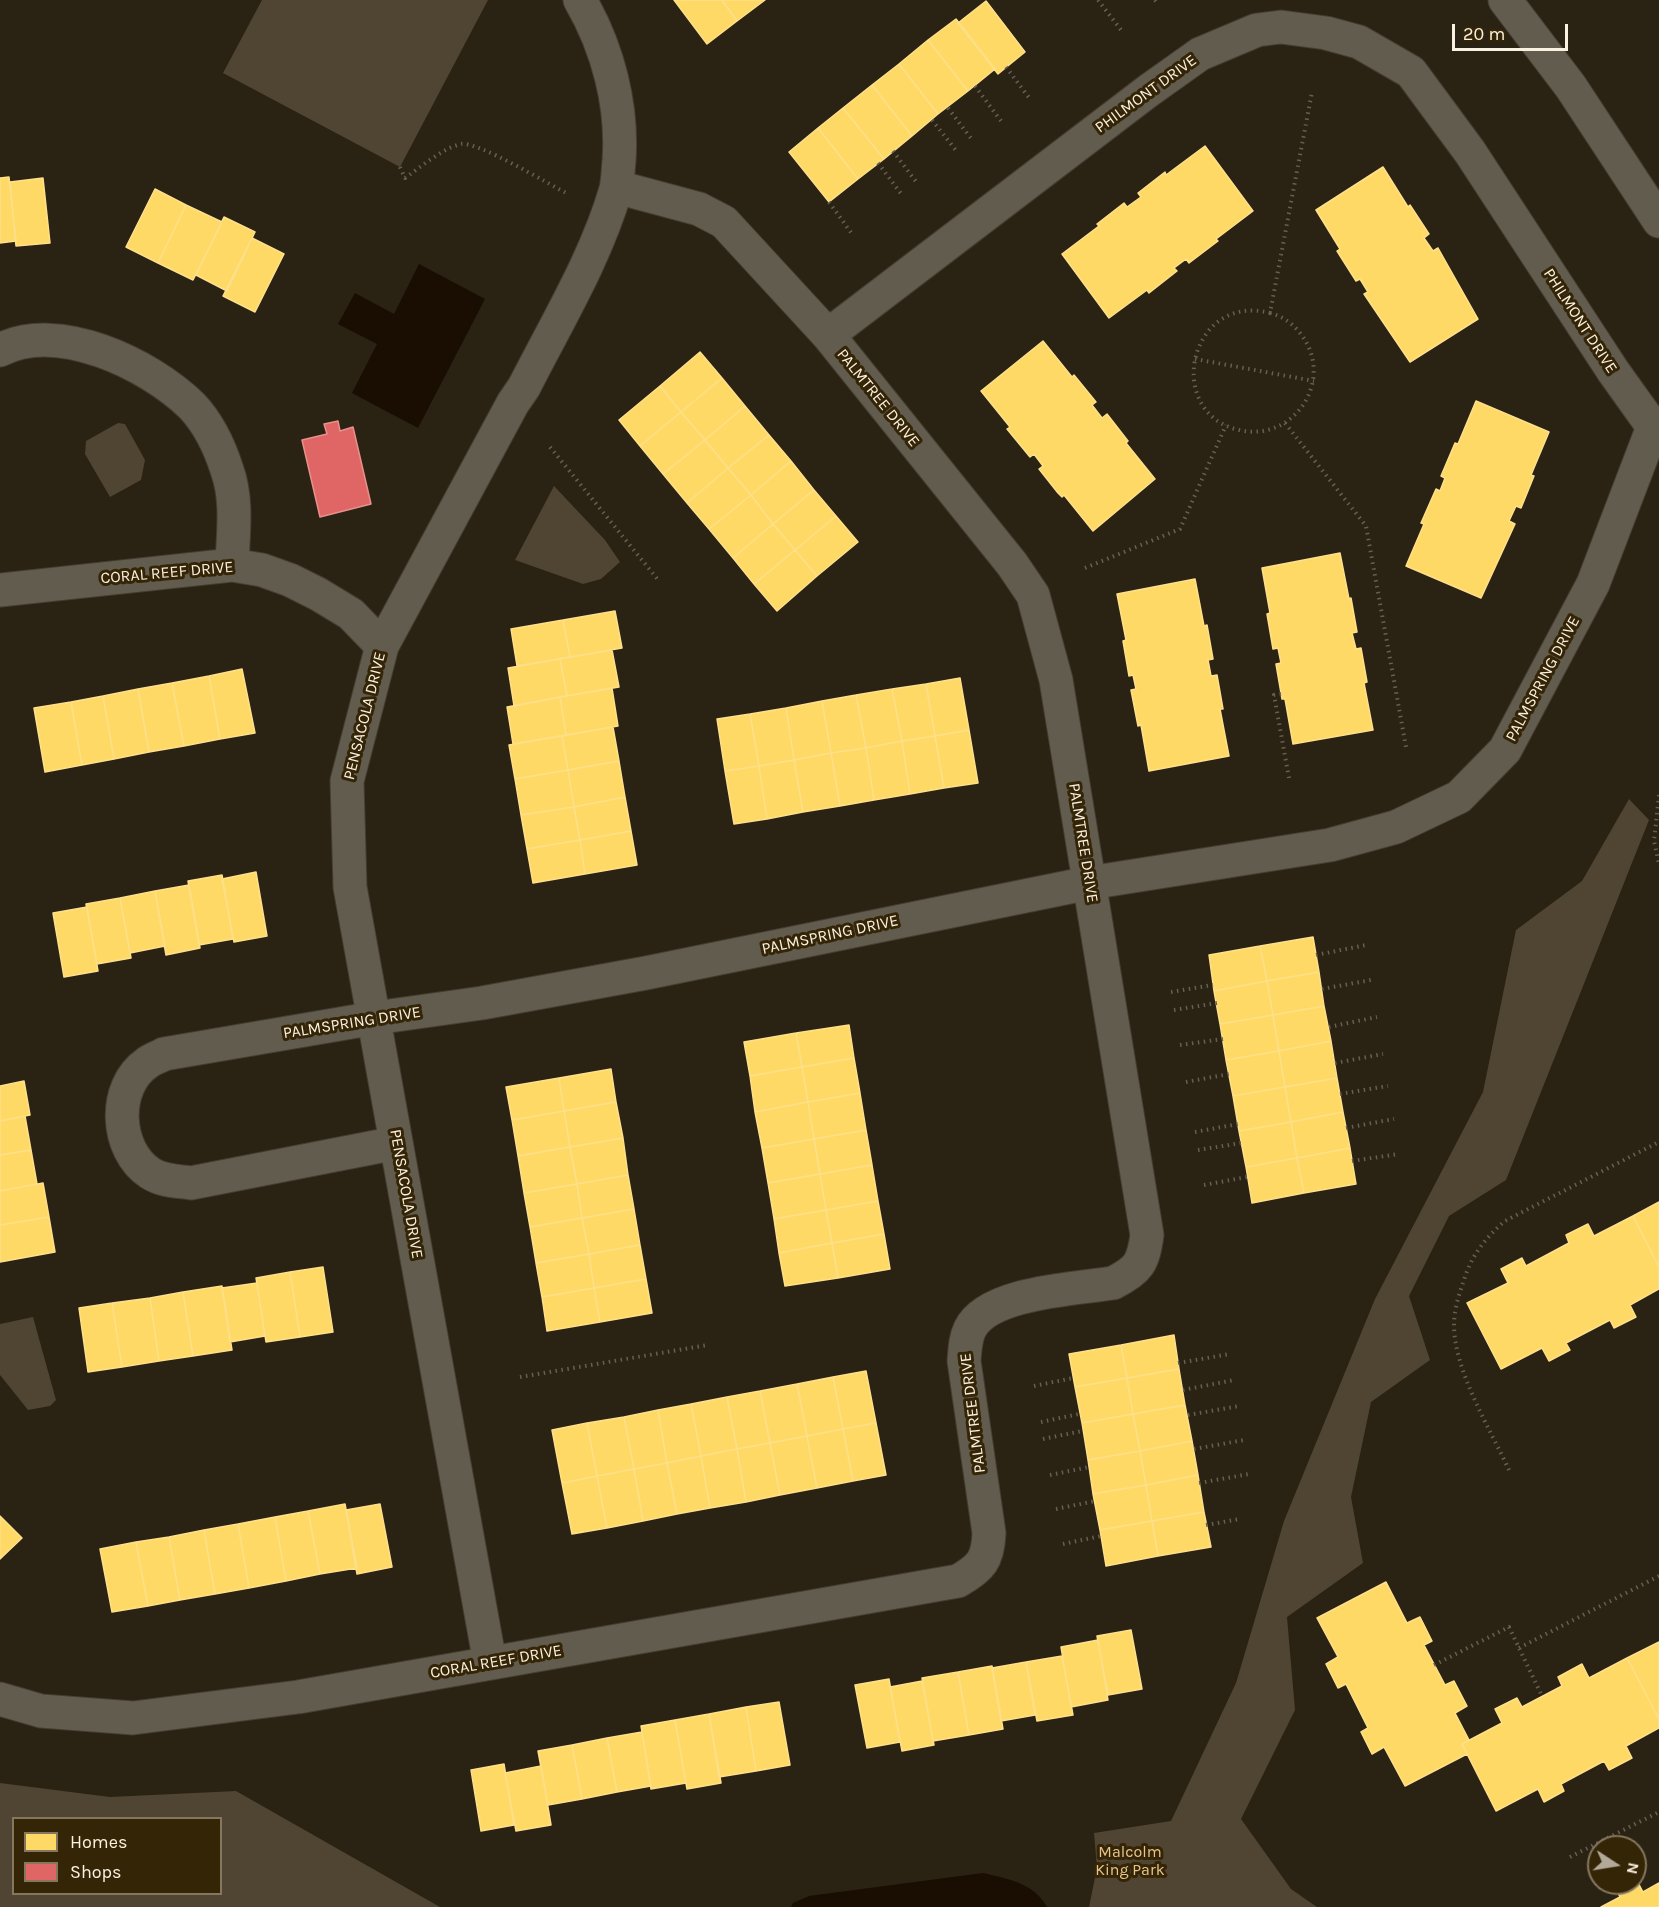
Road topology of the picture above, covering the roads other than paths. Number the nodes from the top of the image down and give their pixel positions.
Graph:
1 (580, 0) edge
2 (1505, 0) edge
3 (617, 187) junction
4 (1659, 220) edge
5 (828, 335) junction
6 (0, 350) edge
7 (1656, 425) edge
8 (232, 565) junction
9 (0, 590) edge
10 (382, 646) junction
11 (1089, 883) junction
12 (375, 1018) junction
13 (396, 1143) junction
14 (984, 1561) joint
15 (490, 1663) junction
16 (0, 1699) edge

1 - 3 street, PENSACOLA DRIVE
2 - 4 street
3 - 5 street, PALMTREE DRIVE
3 - 10 street, PENSACOLA DRIVE
5 - 7 street, PHILMONT DRIVE
5 - 11 street, PALMTREE DRIVE
6 - 8 street
7 - 11 street, PALMSPRING DRIVE
8 - 9 street, CORAL REEF DRIVE
8 - 10 street, CORAL REEF DRIVE
10 - 12 street, PENSACOLA DRIVE
11 - 12 street, PALMSPRING DRIVE
11 - 14 street, PALMTREE DRIVE
12 - 13 street, PENSACOLA DRIVE
12 - 13 street, PALMSPRING DRIVE
13 - 15 street, PENSACOLA DRIVE
14 - 15 street, CORAL REEF DRIVE
15 - 16 street, CORAL REEF DRIVE

